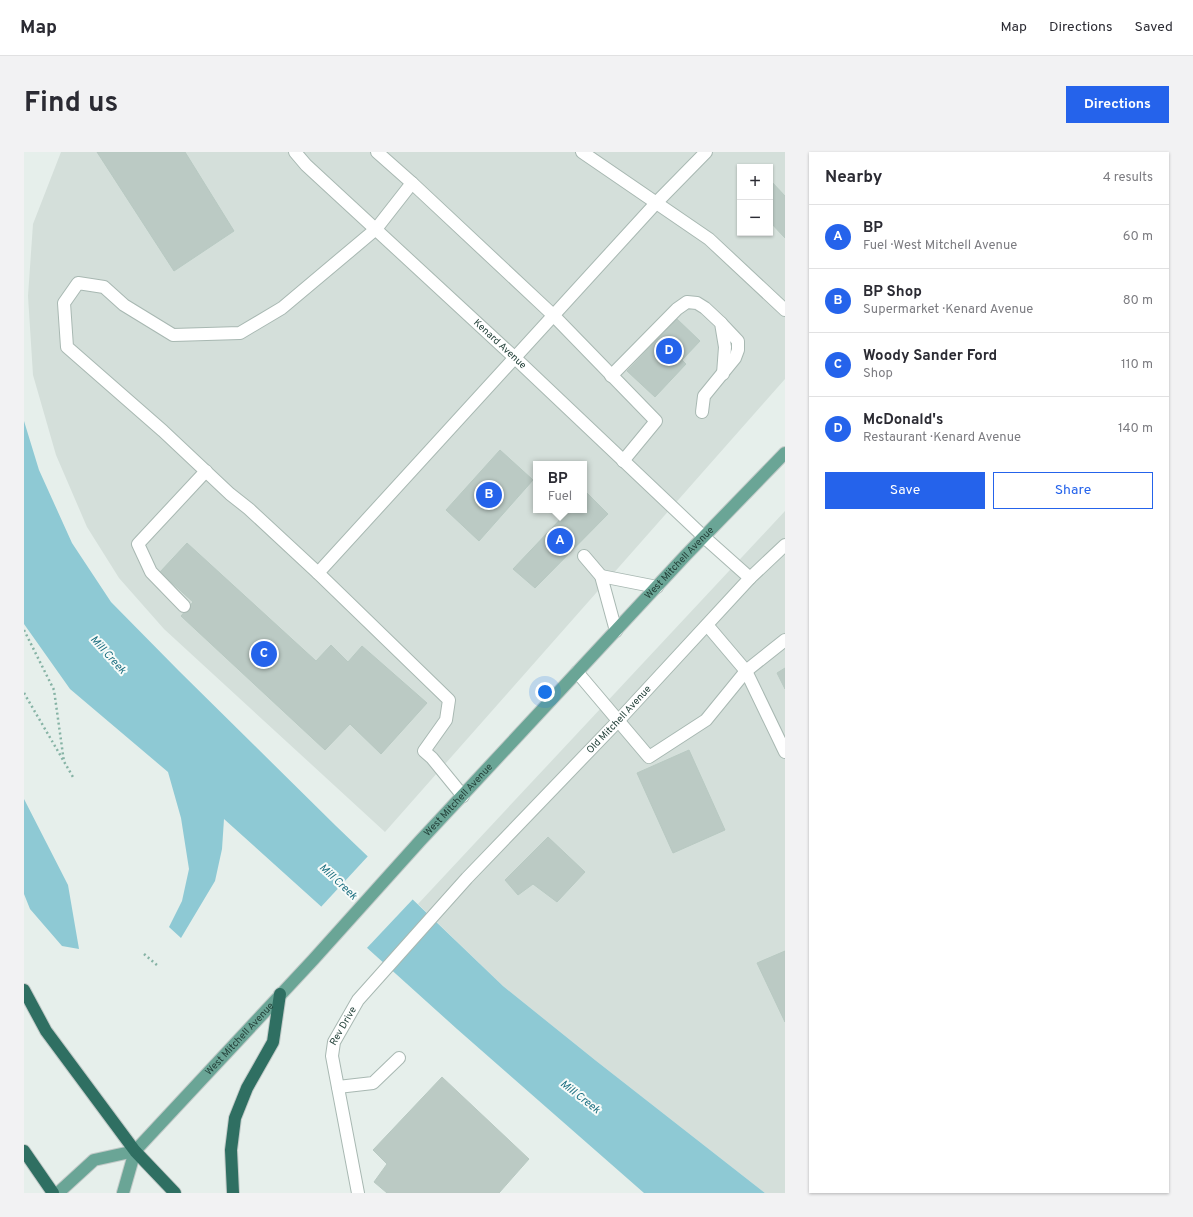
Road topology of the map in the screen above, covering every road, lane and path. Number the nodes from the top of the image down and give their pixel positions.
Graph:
1 (294, 152) edge
2 (377, 152) edge
3 (582, 152) edge
4 (706, 152) edge
5 (412, 183) junction
6 (657, 202) junction
7 (376, 229) junction
8 (785, 310) edge
9 (553, 315) junction
10 (514, 357) junction
11 (611, 376) junction
12 (702, 412) dead end
13 (785, 453) edge
14 (623, 461) junction
15 (206, 471) junction
16 (704, 537) junction
17 (785, 545) edge
18 (584, 556) dead end
19 (318, 573) junction
20 (601, 576) junction
21 (750, 578) junction
22 (657, 586) junction
23 (184, 606) dead end
24 (706, 625) junction
25 (24, 630) edge
26 (616, 631) junction
27 (785, 640) edge
28 (746, 671) junction
29 (577, 672) junction
30 (24, 693) edge
31 (618, 721) junction
32 (785, 752) edge
33 (64, 762) junction
34 (73, 777) dead end
35 (463, 796) junction
36 (453, 893) joint
37 (144, 954) dead end
38 (158, 966) dead end
39 (24, 990) edge
40 (280, 994) junction
41 (399, 1058) dead end
42 (338, 1087) junction
43 (135, 1151) junction
44 (24, 1152) edge
45 (53, 1193) edge
46 (58, 1193) edge
47 (123, 1193) edge
48 (175, 1193) edge
49 (233, 1193) edge
50 (358, 1193) edge

1 - 7 street, Kenard Avenue
2 - 5 street
3 - 6 street
4 - 6 street
5 - 7 street
5 - 9 street
6 - 8 street
6 - 9 street
7 - 10 street, Kenard Avenue
7 - 15 street
9 - 10 street
9 - 11 street
10 - 14 street, Kenard Avenue
10 - 19 street
11 - 12 street
11 - 14 street
13 - 16 main road, West Mitchell Avenue
14 - 16 street, Kenard Avenue
15 - 19 street
15 - 23 street
16 - 21 street
16 - 22 main road, West Mitchell Avenue
17 - 21 street, Old Mitchell Avenue
18 - 20 street
19 - 35 street
20 - 22 street
20 - 26 street
21 - 24 street, Old Mitchell Avenue
22 - 26 main road, West Mitchell Avenue
24 - 28 street
24 - 31 street, Old Mitchell Avenue
25 - 33 path
26 - 29 main road, West Mitchell Avenue
27 - 28 street
28 - 31 street
28 - 32 street
29 - 31 street
29 - 35 main road, West Mitchell Avenue
30 - 33 path
31 - 36 street, Old Mitchell Avenue
33 - 34 path
35 - 40 main road, West Mitchell Avenue
36 - 42 street, Rev Drive
37 - 38 path
39 - 43 highway
40 - 43 main road, West Mitchell Avenue
40 - 49 highway
41 - 42 street
42 - 50 street, Rev Drive
43 - 46 main road
43 - 47 main road, West Mitchell Avenue
43 - 48 highway
44 - 45 highway

